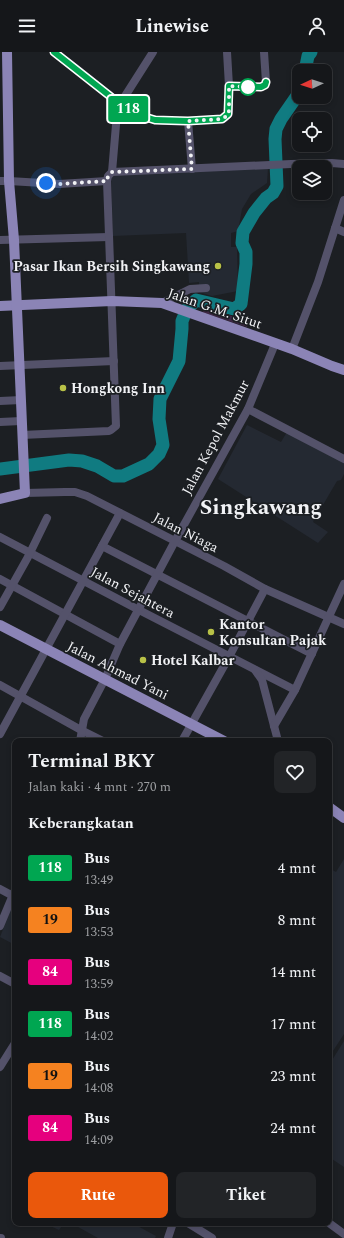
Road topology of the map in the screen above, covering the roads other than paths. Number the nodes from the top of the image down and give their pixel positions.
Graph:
1 (6, 52) edge
2 (54, 52) edge
3 (153, 52) edge
4 (227, 52) edge
5 (264, 52) edge
6 (229, 86) junction
7 (120, 104) junction
8 (188, 121) junction
9 (344, 164) edge
10 (192, 169) junction
11 (112, 172) junction
12 (5, 181) edge
13 (107, 181) junction
14 (344, 200) edge
15 (335, 228) junction
16 (344, 232) edge
17 (109, 237) junction
18 (0, 240) edge
19 (14, 240) junction
20 (206, 288) dead end
21 (112, 301) junction
22 (167, 304) junction
23 (17, 305) junction
24 (0, 306) edge
25 (275, 344) junction
26 (292, 349) junction
27 (114, 361) junction
28 (0, 366) edge
29 (19, 366) junction
30 (344, 370) edge
31 (20, 400) junction
32 (0, 401) edge
33 (248, 409) junction
34 (21, 420) junction
35 (0, 422) edge
36 (22, 435) junction
37 (344, 459) edge
38 (25, 493) junction
39 (0, 499) edge
40 (120, 513) junction
41 (47, 518) dead end
42 (0, 537) edge
43 (175, 541) junction
44 (102, 546) junction
45 (30, 553) junction
46 (157, 575) junction
47 (0, 579) edge
48 (83, 581) junction
49 (344, 584) edge
50 (12, 586) junction
51 (265, 589) junction
52 (0, 607) edge
53 (139, 610) junction
54 (65, 614) junction
55 (329, 617) junction
56 (247, 621) junction
57 (344, 624) edge
58 (0, 625) edge
59 (120, 644) junction
60 (46, 649) junction
61 (312, 654) junction
62 (229, 656) junction
63 (255, 669) junction
64 (105, 679) junction
65 (0, 685) edge
66 (295, 690) junction
67 (21, 697) junction
68 (191, 724) junction
69 (274, 726) junction
70 (81, 730) junction
71 (0, 734) edge
72 (80, 738) edge
73 (97, 738) edge
74 (184, 738) edge
75 (218, 738) edge
76 (277, 738) edge
77 (332, 802) edge
78 (332, 809) edge
79 (344, 810) edge
80 (344, 818) edge
81 (0, 890) edge
82 (12, 893) edge
83 (12, 899) edge
84 (0, 926) edge
85 (0, 976) edge
86 (12, 982) edge
87 (12, 1048) edge
88 (0, 1068) edge
89 (332, 1225) edge
90 (172, 1226) edge
91 (193, 1226) edge
92 (344, 1234) edge
93 (168, 1238) edge
94 (212, 1238) edge

1 - 12 main road
2 - 7 street
3 - 7 street
4 - 6 street
5 - 6 street
6 - 8 street
7 - 8 street
7 - 11 street
8 - 10 street
9 - 10 street
10 - 11 street
11 - 13 street
12 - 13 street
12 - 19 main road
13 - 17 street
14 - 15 street
15 - 16 street
15 - 26 street
17 - 19 street
17 - 21 street
18 - 19 street
19 - 23 main road
20 - 22 street
21 - 22 main road, Jalan G.M. Situt
21 - 23 main road, Jalan G.M. Situt
21 - 27 street
22 - 25 main road, Jalan G.M. Situt
23 - 24 main road, Jalan G.M. Situt
23 - 29 main road
25 - 26 main road, Jalan G.M. Situt
25 - 33 street, Jalan Kepol Makmur
26 - 30 main road, Jalan G.M. Situt
27 - 29 street
27 - 36 street
28 - 29 street
29 - 31 main road
31 - 32 street
31 - 34 main road
33 - 37 street
33 - 43 street, Jalan Kepol Makmur
34 - 35 street
34 - 36 main road
36 - 38 main road
38 - 39 main road
38 - 40 street, Jalan Niaga
40 - 43 street, Jalan Niaga
40 - 44 street
41 - 45 street
42 - 45 street, Jalan Sejahtera
43 - 46 street, Jalan Kepol Makmur
43 - 51 street, Jalan Niaga
44 - 46 street
44 - 48 street
45 - 48 street, Jalan Sejahtera
45 - 50 street
46 - 53 street, Jalan Kepol Makmur
46 - 56 street
47 - 50 street
48 - 53 street, Jalan Sejahtera
48 - 54 street
49 - 55 street
50 - 52 street
50 - 54 street
51 - 55 street, Jalan Niaga
51 - 56 street
53 - 59 street, Jalan Kepol Makmur
53 - 62 street, Jalan Sejahtera
54 - 59 street
54 - 60 street
55 - 57 street, Jalan Niaga
55 - 61 street
56 - 61 street
56 - 62 street
58 - 60 main road, Jalan Ahmad Yani
59 - 64 street, Jalan Kepol Makmur
60 - 64 main road, Jalan Ahmad Yani
60 - 67 street
61 - 66 street
62 - 63 street, Jalan Sejahtera
62 - 68 street
63 - 66 street, Jalan Sejahtera
63 - 69 street
64 - 68 main road, Jalan Ahmad Yani
64 - 70 street, Jalan Kepol Makmur
65 - 67 street
66 - 69 street
67 - 70 street
67 - 71 street
68 - 74 street
68 - 75 main road, Jalan Ahmad Yani
69 - 76 street
70 - 72 street, Jalan Kepol Makmur
70 - 73 street
77 - 79 main road
78 - 80 main road
81 - 82 street
83 - 84 street
85 - 86 street
87 - 88 street
89 - 92 street
90 - 93 street
91 - 94 street

